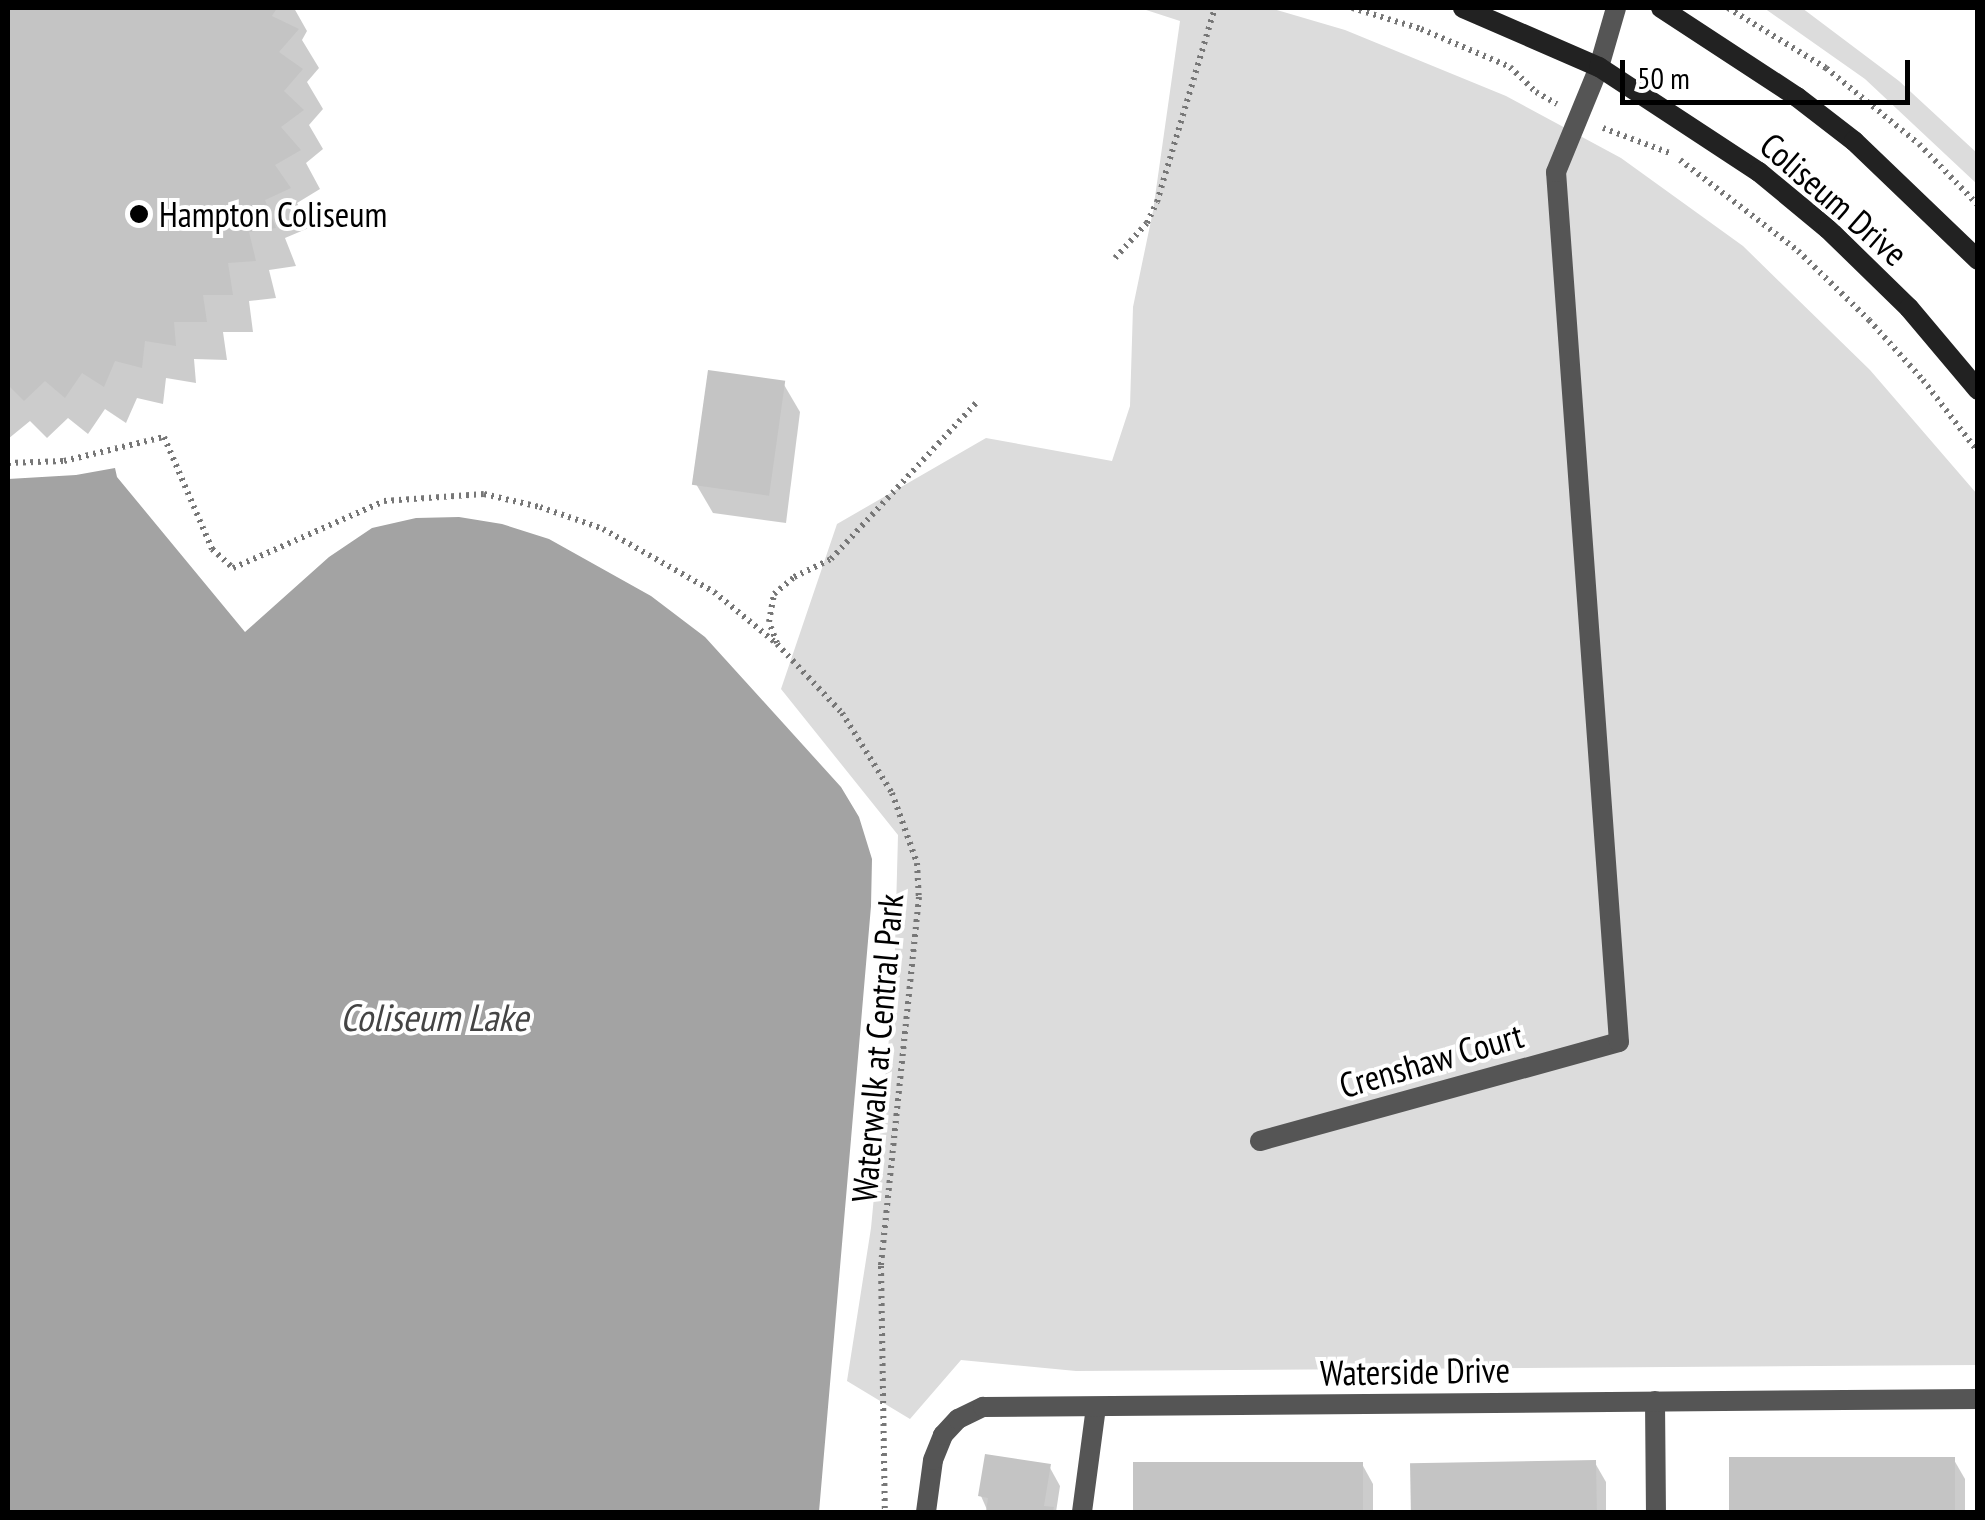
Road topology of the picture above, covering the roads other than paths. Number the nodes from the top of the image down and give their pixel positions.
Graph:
1 (1463, 8) edge
2 (1616, 8) edge
3 (1661, 8) edge
4 (1598, 67) junction
5 (1978, 260) edge
6 (1978, 390) edge
7 (1260, 1142) dead end
8 (1978, 1399) edge
9 (1655, 1401) junction
10 (1096, 1406) junction
11 (926, 1512) edge
12 (1082, 1512) edge
13 (1656, 1512) edge

1 - 4 street, Coliseum Drive
2 - 4 street
3 - 5 street, Coliseum Drive
4 - 6 street, Coliseum Drive
4 - 7 street, Crenshaw Court
8 - 9 street, Waterside Drive
9 - 10 street, Waterside Drive
9 - 13 street
10 - 11 street, Waterside Drive
10 - 12 street

